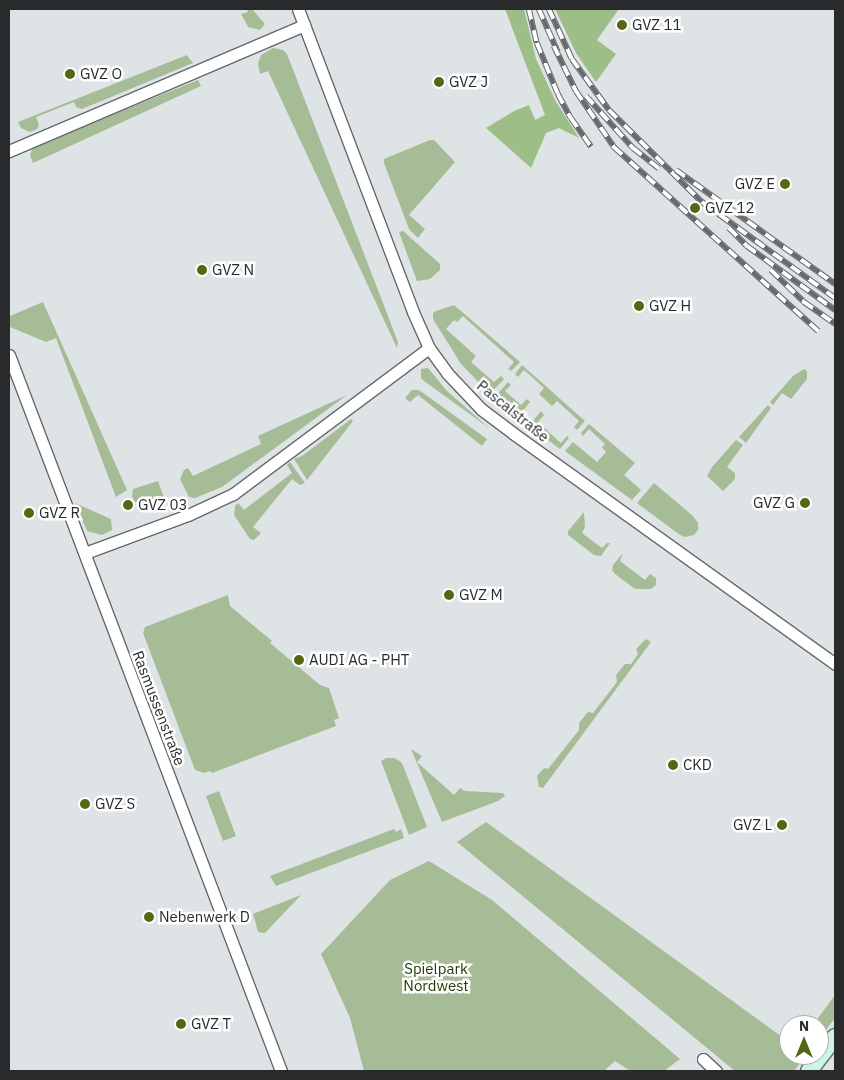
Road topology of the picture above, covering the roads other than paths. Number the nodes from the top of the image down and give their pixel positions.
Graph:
1 (298, 9) edge
2 (304, 25) junction
3 (9, 151) edge
4 (429, 348) junction
5 (9, 355) edge
6 (85, 554) junction
7 (835, 664) edge
8 (835, 1037) edge
9 (703, 1059) dead end
10 (281, 1071) edge
11 (716, 1071) edge
12 (809, 1071) edge

1 - 2 street, Pascalstraße
2 - 3 street
2 - 4 street, Pascalstraße
4 - 6 street
4 - 7 street, Pascalstraße
5 - 6 street, Rasmussenstraße
6 - 10 street, Rasmussenstraße
8 - 12 street
9 - 11 street

